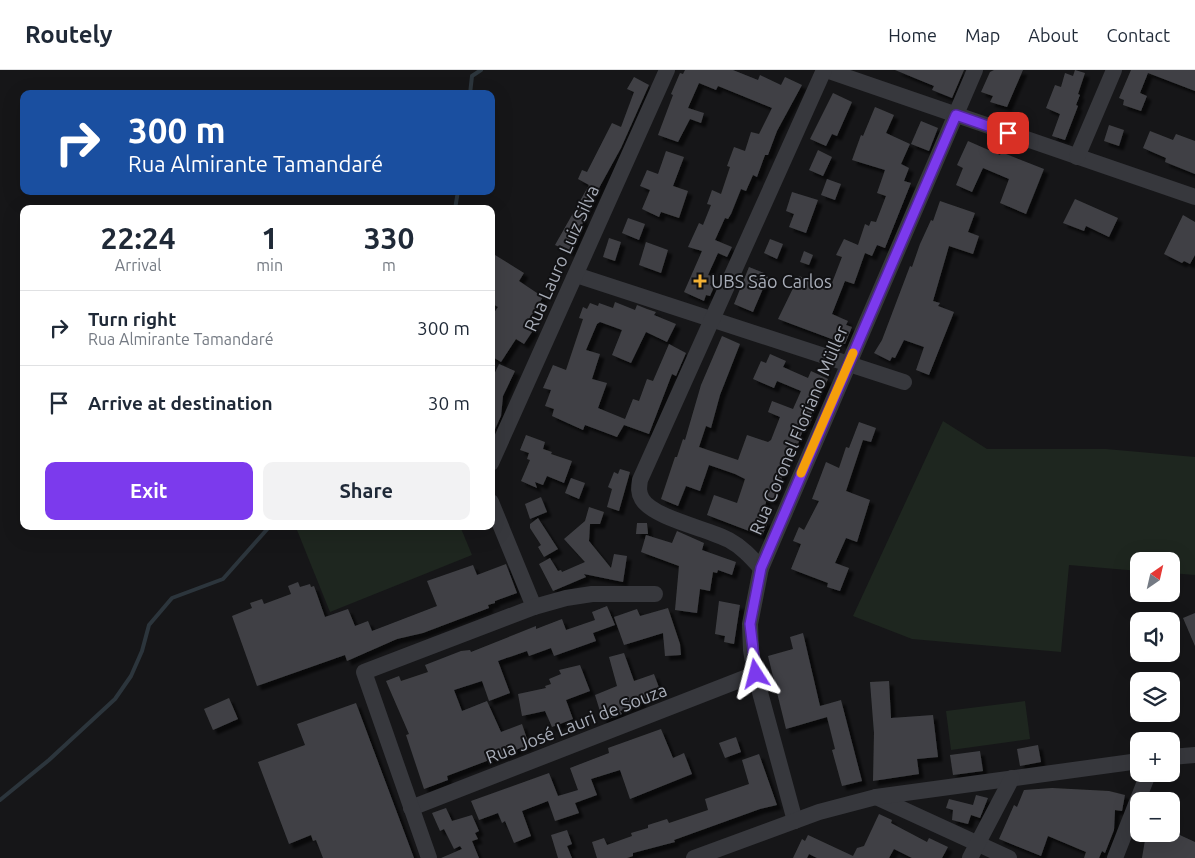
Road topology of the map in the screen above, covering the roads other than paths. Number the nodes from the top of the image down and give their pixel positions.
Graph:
1 (667, 70) edge
2 (825, 70) edge
3 (975, 70) edge
4 (1114, 70) edge
5 (956, 115) junction
6 (1077, 157) junction
7 (1195, 197) edge
8 (576, 274) junction
9 (712, 319) junction
10 (849, 364) junction
11 (904, 382) dead end
12 (495, 454) edge
13 (495, 512) edge
14 (761, 568) junction
15 (656, 594) dead end
16 (534, 607) junction
17 (756, 674) junction
18 (1195, 755) edge
19 (1180, 756) edge
20 (1130, 762) edge
21 (1012, 778) junction
22 (1145, 782) edge
23 (876, 797) junction
24 (412, 808) junction
25 (795, 820) junction
26 (974, 851) edge
27 (429, 858) edge
28 (694, 858) edge
29 (1009, 858) edge
30 (1115, 858) edge

1 - 8 street, Rua Lauro Luiz Silva
2 - 5 street
2 - 9 street
3 - 5 street, Rua Coronel Floriano Müller
4 - 6 street
5 - 6 street
5 - 10 street, Rua Coronel Floriano Müller
6 - 7 street
8 - 9 street
8 - 12 street, Rua Lauro Luiz Silva
9 - 10 street
9 - 14 street
10 - 11 street
10 - 14 street, Rua Coronel Floriano Müller
13 - 16 street
14 - 17 street, Rua Coronel Floriano Müller
15 - 16 street
16 - 24 street
17 - 24 street, Rua José Lauri de Souza
17 - 25 street, Rua Coronel Floriano Müller
18 - 19 street
20 - 21 street
21 - 23 street
21 - 26 street
22 - 30 street
23 - 25 street
23 - 26 street
24 - 27 street
25 - 28 street
26 - 29 street

